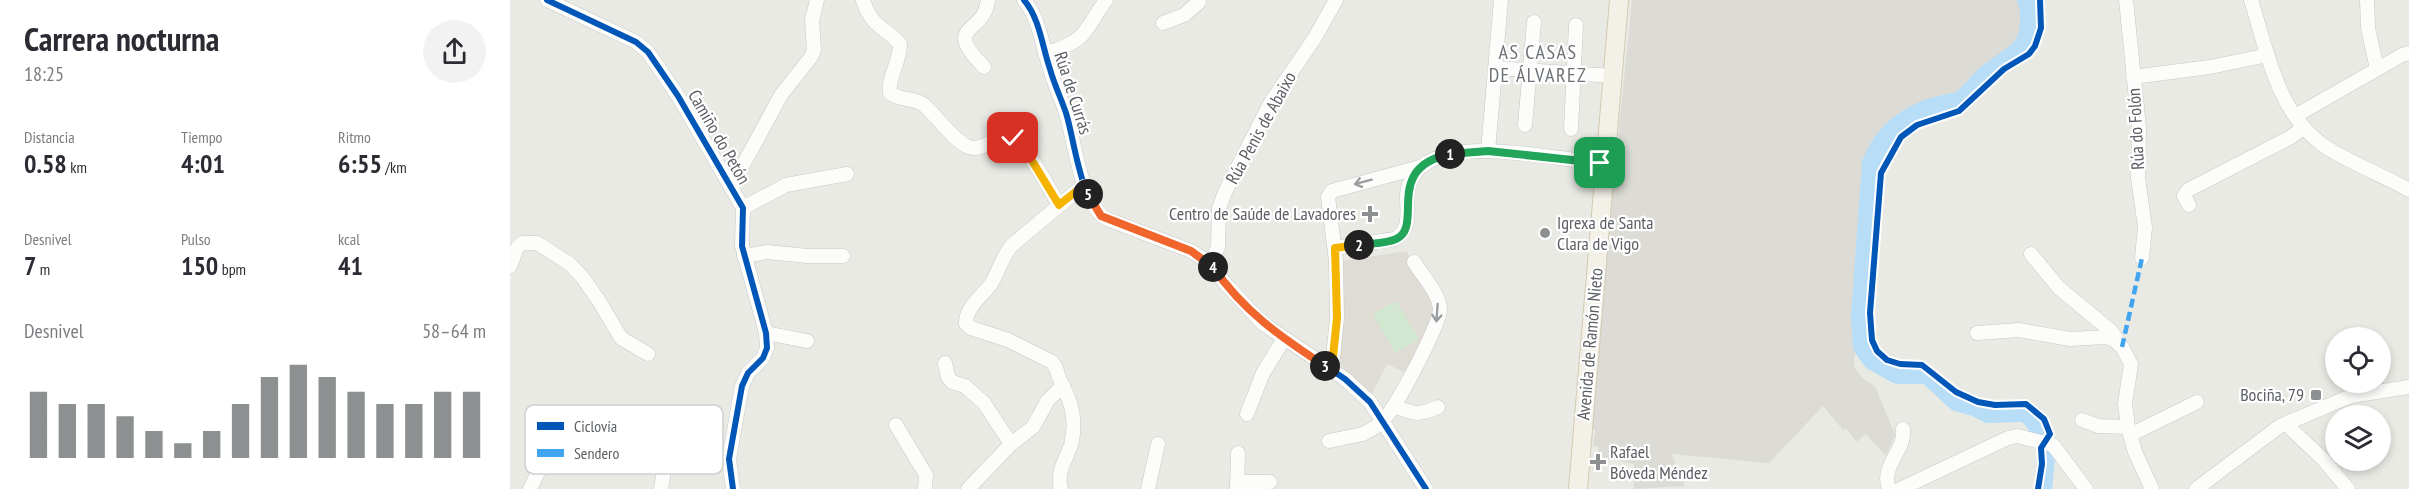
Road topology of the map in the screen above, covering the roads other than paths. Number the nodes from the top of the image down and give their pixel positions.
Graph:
1 (547, 0) edge
2 (817, 0) edge
3 (863, 0) edge
4 (988, 0) edge
5 (1024, 0) edge
6 (1106, 0) edge
7 (1336, 0) edge
8 (1501, 0) edge
9 (1619, 0) edge
10 (2126, 0) edge
11 (2251, 0) edge
12 (2367, 0) edge
13 (1198, 1) edge
14 (1534, 22) dead end
15 (1163, 23) dead end
16 (1576, 25) dead end
17 (2409, 52) edge
18 (1045, 54) junction
19 (2268, 55) junction
20 (984, 67) dead end
21 (1496, 68) junction
22 (2377, 69) junction
23 (1530, 70) junction
24 (1572, 73) junction
25 (1612, 76) junction
26 (2133, 77) junction
27 (2295, 116) junction
28 (1526, 125) dead end
29 (2304, 127) junction
30 (1570, 129) dead end
31 (1488, 151) junction
32 (1606, 164) junction
33 (1420, 167) junction
34 (848, 174) dead end
35 (1390, 176) junction
36 (729, 182) junction
37 (1084, 185) junction
38 (1408, 190) junction
39 (2409, 190) edge
40 (1059, 205) junction
41 (2189, 205) dead end
42 (742, 208) junction
43 (1335, 248) junction
44 (2031, 254) dead end
45 (744, 256) junction
46 (843, 256) dead end
47 (2142, 258) dead end
48 (1414, 262) dead end
49 (1211, 264) junction
50 (510, 266) edge
51 (766, 333) junction
52 (1977, 333) dead end
53 (1284, 339) junction
54 (807, 341) dead end
55 (2122, 347) junction
56 (648, 354) dead end
57 (945, 363) dead end
58 (1329, 369) junction
59 (1063, 386) junction
60 (2409, 387) edge
61 (2197, 402) dead end
62 (1394, 406) junction
63 (1438, 406) dead end
64 (1247, 414) dead end
65 (2082, 420) dead end
66 (1384, 421) junction
67 (2290, 421) junction
68 (896, 425) dead end
69 (1903, 429) dead end
70 (2129, 431) junction
71 (1329, 441) dead end
72 (1011, 444) junction
73 (1158, 444) dead end
74 (1238, 453) dead end
75 (537, 474) edge
76 (664, 474) edge
77 (1270, 482) dead end
78 (1237, 486) edge
79 (2147, 488) edge
80 (530, 489) edge
81 (661, 489) edge
82 (733, 489) edge
83 (925, 489) edge
84 (968, 489) edge
85 (1061, 489) edge
86 (1148, 489) edge
87 (1426, 489) edge
88 (1578, 489) edge
89 (1889, 489) edge
90 (1900, 489) edge
91 (2086, 489) edge
92 (2196, 489) edge
93 (2348, 489) edge

1 - 36 street, Camiño do Petón
2 - 36 street
3 - 40 street
4 - 20 street
5 - 18 street, Rúa de Currás
6 - 18 street
7 - 49 street, Rúa Penis de Abaixo
8 - 21 street
9 - 25 main road, Avenida de Ramón Nieto
10 - 26 street, Rúa do Folón
11 - 19 street
12 - 22 street
13 - 15 street
14 - 23 street
16 - 24 street
17 - 22 street
18 - 37 street, Rúa de Currás
19 - 26 street
19 - 27 street
21 - 23 street
21 - 31 street
22 - 27 street
23 - 24 street
23 - 28 street
24 - 25 street
24 - 30 street
25 - 32 main road, Avenida de Ramón Nieto
26 - 47 street, Rúa do Folón
27 - 29 street
29 - 39 street
29 - 41 street
31 - 32 street
31 - 33 street
32 - 88 main road, Avenida de Ramón Nieto
33 - 35 street
33 - 38 street
34 - 42 street
35 - 38 street
35 -> 43 street
36 - 42 street, Camiño do Petón
37 - 40 street
37 - 49 street, Rúa de Currás
38 - 43 street
40 - 59 street
42 - 45 street, Camiño do Petón
43 - 58 street
44 - 55 street
45 - 46 street
45 - 51 street, Camiño do Petón
48 -> 62 street
49 - 53 street
50 - 56 street
51 - 54 street
51 - 82 street, Camiño do Petón
52 - 55 street
53 - 58 street
53 - 64 street
55 - 70 street
57 - 72 street
58 - 66 street
59 - 72 street
59 - 85 street
60 - 67 street
61 - 70 street
62 - 63 street
62 - 66 street
65 - 70 street
66 - 71 street
66 - 87 street
67 - 92 street
67 - 93 street
68 - 83 street
69 - 89 street
70 - 79 street
72 - 84 street
73 - 86 street
74 - 78 street
75 - 80 street
76 - 81 street
77 - 78 street
90 - 91 street

